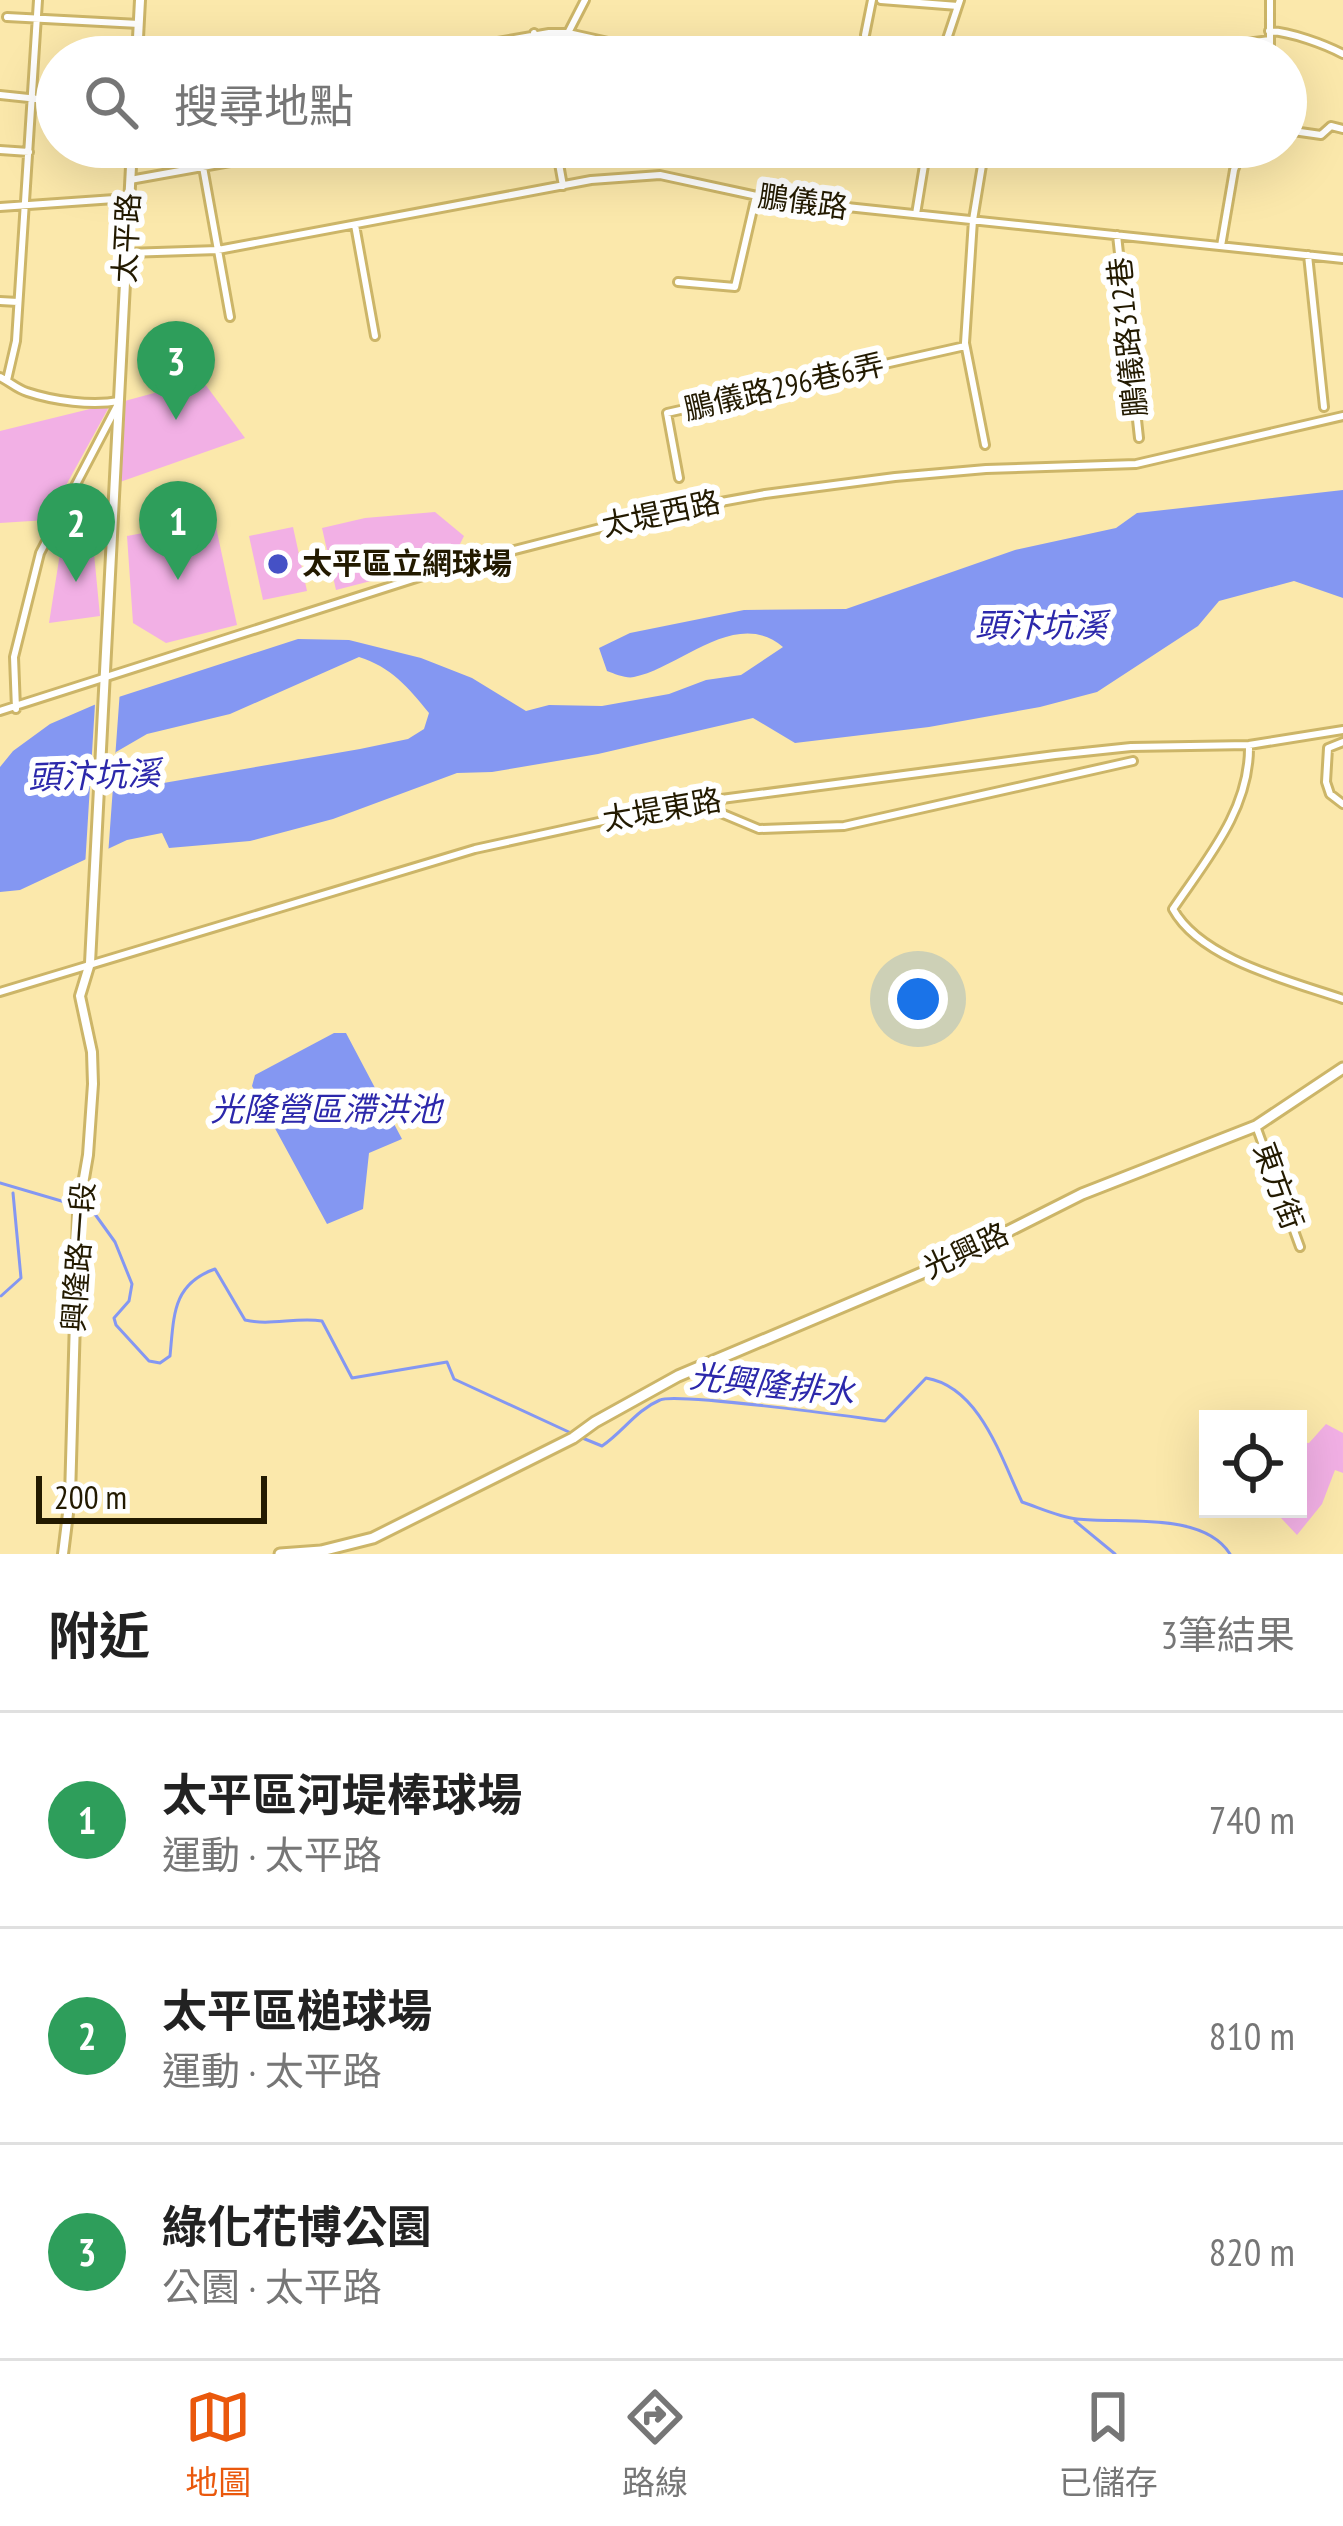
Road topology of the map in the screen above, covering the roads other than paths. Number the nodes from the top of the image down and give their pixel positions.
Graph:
1 (38, 0) edge
2 (140, 0) edge
3 (585, 0) edge
4 (872, 0) edge
5 (881, 0) edge
6 (1270, 0) edge
7 (959, 3) edge
8 (7, 17) dead end
9 (36, 20) junction
10 (139, 24) junction
11 (535, 33) junction
12 (568, 33) junction
13 (866, 35) dead end
14 (1270, 35) junction
15 (138, 36) edge
16 (520, 36) edge
17 (536, 36) edge
18 (582, 36) edge
19 (948, 36) edge
20 (1264, 36) edge
21 (1276, 36) edge
22 (1307, 40) edge
23 (1343, 54) edge
24 (0, 95) edge
25 (32, 99) junction
26 (36, 99) edge
27 (1343, 129) edge
28 (1307, 134) edge
29 (0, 150) edge
30 (29, 152) junction
31 (131, 168) edge
32 (197, 168) edge
33 (203, 168) edge
34 (560, 168) edge
35 (924, 168) edge
36 (982, 168) edge
37 (1235, 168) edge
38 (130, 179) junction
39 (563, 186) junction
40 (756, 196) junction
41 (129, 198) junction
42 (25, 206) junction
43 (0, 207) edge
44 (916, 214) junction
45 (974, 220) junction
46 (355, 225) junction
47 (1117, 236) junction
48 (1221, 246) junction
49 (218, 250) junction
50 (126, 253) junction
51 (1307, 255) junction
52 (1343, 259) edge
53 (678, 282) dead end
54 (0, 301) edge
55 (18, 302) junction
56 (230, 317) dead end
57 (375, 336) dead end
58 (965, 346) junction
59 (3, 378) edge
60 (119, 401) junction
61 (1324, 406) dead end
62 (1343, 416) edge
63 (1139, 438) dead end
64 (985, 445) dead end
65 (679, 478) dead end
66 (106, 678) junction
67 (16, 709) junction
68 (0, 711) edge
69 (1343, 730) edge
70 (1343, 742) edge
71 (1250, 745) junction
72 (1132, 761) dead end
73 (1342, 799) edge
74 (704, 806) dead end
75 (89, 963) junction
76 (0, 992) edge
77 (1343, 999) edge
78 (1343, 1068) edge
79 (1256, 1126) junction
80 (1300, 1247) dead end
81 (62, 1554) edge
82 (280, 1554) edge

1 - 9 street
2 - 10 street
3 - 12 street
4 - 13 street
5 - 7 street
6 - 14 street
7 - 19 street
8 - 9 street
9 - 10 street
9 - 25 street
10 - 15 street
11 - 12 street
11 - 16 street
11 - 17 street
12 - 18 street
14 - 20 street
14 - 21 street
22 - 23 street
24 - 25 street
25 - 26 street
25 - 30 street
27 - 28 street
29 - 30 street
30 - 42 street
31 - 38 street, 太平路
32 - 38 street
33 - 49 street
34 - 39 street
35 - 44 street
36 - 45 street
37 - 48 street
38 - 41 street, 太平路
39 - 40 street, 鵬儀路
39 - 46 street, 鵬儀路
40 - 44 street, 鵬儀路
40 - 53 street
41 - 42 street
41 - 50 street, 太平路
42 - 43 street
42 - 55 street
44 - 45 street, 鵬儀路
45 - 47 street, 鵬儀路
45 - 58 street
46 - 49 street, 鵬儀路
46 - 57 street
47 - 48 street, 鵬儀路
47 - 63 street, 鵬儀路312巷
48 - 51 street, 鵬儀路
49 - 50 street, 鵬儀路
49 - 56 street
50 - 60 street, 太平路
51 - 52 street, 鵬儀路
51 - 61 street
54 - 55 street
55 - 59 street
58 - 64 street
58 - 65 street, 鵬儀路296巷6弄
59 - 60 street
60 - 66 street, 太平路
60 - 67 street, 太平路
62 - 66 street, 太堤西路
66 - 67 street, 太堤西路
66 - 75 street, 興隆路一段
67 - 68 street, 太堤西路
69 - 71 street, 太堤東路
70 - 73 street
71 - 75 street, 太堤東路
71 - 77 street
72 - 74 street
75 - 76 street, 太堤東路
75 - 81 street, 興隆路一段
78 - 79 main road, 光興路
79 - 80 street, 東方街
79 - 82 main road, 光興路

